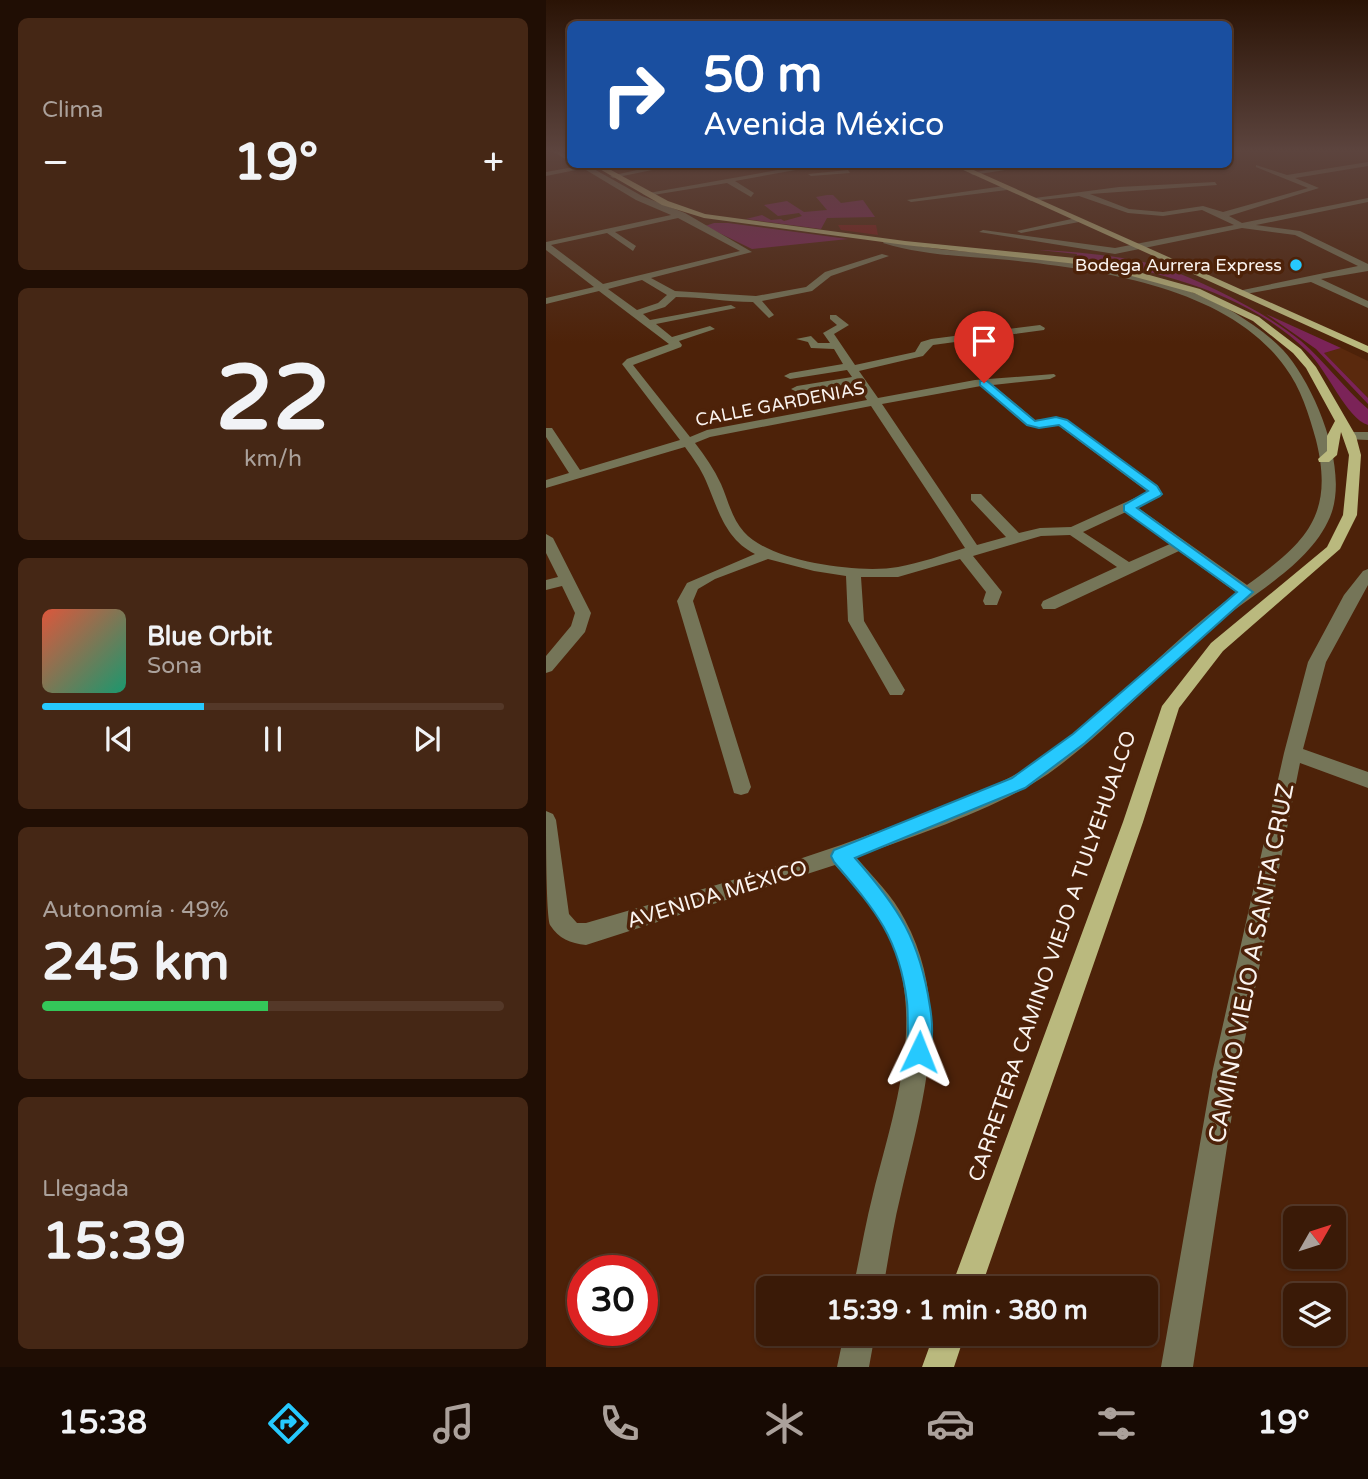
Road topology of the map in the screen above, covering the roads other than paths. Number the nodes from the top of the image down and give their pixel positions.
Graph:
1 (680, 216) joint
2 (705, 216) edge
3 (1067, 216) edge
4 (1224, 216) edge
5 (1287, 216) edge
6 (716, 218) junction
7 (1076, 220) junction
8 (696, 224) junction
9 (1240, 225) junction
10 (609, 231) junction
11 (1021, 231) dead end
12 (982, 232) dead end
13 (886, 241) junction
14 (546, 245) edge
15 (1135, 246) junction
16 (633, 248) dead end
17 (885, 256) dead end
18 (1368, 267) edge
19 (645, 278) junction
20 (1311, 278) junction
21 (603, 288) junction
22 (1243, 293) junction
23 (673, 295) junction
24 (756, 299) junction
25 (546, 301) edge
26 (1368, 305) edge
27 (731, 308) dead end
28 (637, 313) junction
29 (769, 315) dead end
30 (833, 317) dead end
31 (648, 323) junction
32 (1040, 328) dead end
33 (710, 329) dead end
34 (801, 339) dead end
35 (671, 340) junction
36 (837, 346) junction
37 (1368, 350) edge
38 (853, 371) junction
39 (790, 376) dead end
40 (1050, 376) dead end
41 (984, 383) junction
42 (797, 389) dead end
43 (874, 402) junction
44 (548, 431) dead end
45 (1353, 431) edge
46 (685, 442) junction
47 (1324, 459) junction
48 (576, 474) junction
49 (546, 484) edge
50 (976, 496) dead end
51 (1129, 508) junction
52 (1073, 531) junction
53 (546, 538) edge
54 (1015, 538) junction
55 (1182, 544) junction
56 (969, 552) junction
57 (765, 555) junction
58 (1128, 568) junction
59 (853, 573) junction
60 (1368, 574) edge
61 (567, 580) junction
62 (546, 585) edge
63 (1246, 592) junction
64 (991, 601) dead end
65 (1049, 605) dead end
66 (546, 667) edge
67 (896, 690) dead end
68 (1293, 753) junction
69 (1368, 780) edge
70 (741, 787) dead end
71 (546, 820) edge
72 (547, 842) edge
73 (841, 856) junction
74 (559, 925) edge
75 (870, 1276) edge
76 (970, 1276) edge
77 (857, 1346) edge
78 (946, 1346) edge
79 (853, 1367) edge
80 (938, 1367) edge
81 (1177, 1367) edge

1 - 8 street
1 - 10 street
2 - 6 main road, CARRETERA CAMINO VIEJO A TULYEHUALCO
3 - 7 main road
4 - 9 street
5 - 9 street
6 - 8 street
6 - 13 main road, CARRETERA CAMINO VIEJO A TULYEHUALCO
7 - 11 street
7 - 15 main road
8 - 19 street
9 - 15 street
9 - 18 street
10 - 14 street
10 - 16 street
12 - 15 street
13 - 45 main road, CARRETERA CAMINO VIEJO A TULYEHUALCO
13 - 47 street, AVENIDA MÉXICO
14 - 21 street
15 - 22 main road
17 - 24 street
18 - 20 street
19 - 21 street
19 - 23 street
20 - 22 street
20 - 26 street
21 - 25 street
21 - 28 street
22 - 37 main road
23 - 24 street
23 - 28 street
24 - 29 street
27 - 31 street
28 - 31 street
30 - 36 street
31 - 35 street
32 - 38 street
33 - 35 street
34 - 36 street
35 - 46 street
36 - 38 street
38 - 39 street
38 - 42 street
38 - 43 street
40 - 41 street, CALLE GARDENIAS
41 - 43 street, CALLE GARDENIAS
41 - 51 street
43 - 46 street, CALLE GARDENIAS
43 - 56 street
44 - 48 street
45 - 47 main road
45 - 76 main road, CARRETERA CAMINO VIEJO A TULYEHUALCO
46 - 48 street, CALLE GARDENIAS
46 - 57 street
47 - 63 street, AVENIDA MÉXICO
48 - 49 street, CALLE GARDENIAS
50 - 54 street
51 - 52 street
51 - 55 street
52 - 54 street
52 - 58 street
53 - 61 street
54 - 56 street
55 - 58 street
55 - 63 street
56 - 59 street
56 - 64 street
57 - 59 street
57 - 70 street
58 - 65 street
59 - 67 street
60 - 68 street, CAMINO VIEJO A SANTA CRUZ
61 - 62 street
61 - 66 street
63 - 73 street, AVENIDA MÉXICO
68 - 69 street
68 - 81 street, CAMINO VIEJO A SANTA CRUZ
71 - 72 street
72 - 74 street
73 - 74 street, AVENIDA MÉXICO
73 - 75 street
77 - 79 street
78 - 80 main road

